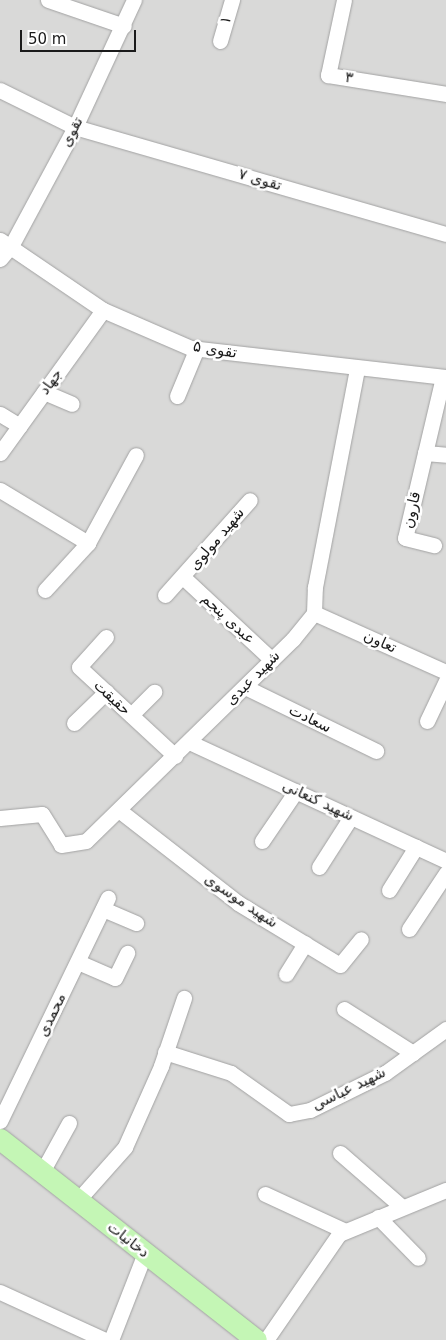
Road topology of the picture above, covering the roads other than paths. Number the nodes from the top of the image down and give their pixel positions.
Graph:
1 (48, 0) edge
2 (134, 0) edge
3 (232, 0) edge
4 (344, 0) edge
5 (124, 26) junction
6 (220, 41) dead end
7 (0, 90) edge
8 (446, 94) edge
9 (75, 127) junction
10 (446, 234) edge
11 (5, 243) edge
12 (0, 259) edge
13 (103, 310) junction
14 (197, 348) junction
15 (357, 368) junction
16 (445, 377) edge
17 (44, 392) junction
18 (177, 396) dead end
19 (72, 404) dead end
20 (0, 414) edge
21 (20, 426) junction
22 (0, 453) edge
23 (425, 453) junction
24 (136, 455) dead end
25 (446, 455) edge
26 (0, 490) edge
27 (250, 500) dead end
28 (88, 543) junction
29 (434, 545) dead end
30 (184, 578) junction
31 (45, 590) dead end
32 (165, 595) dead end
33 (314, 613) junction
34 (106, 637) dead end
35 (272, 660) junction
36 (446, 672) edge
37 (446, 682) edge
38 (244, 687) junction
39 (106, 692) junction
40 (154, 692) dead end
41 (131, 715) junction
42 (427, 721) dead end
43 (74, 723) dead end
44 (189, 742) junction
45 (376, 751) dead end
46 (175, 756) junction
47 (296, 791) junction
48 (120, 811) junction
49 (350, 816) junction
50 (0, 818) edge
51 (262, 841) dead end
52 (416, 847) junction
53 (446, 861) edge
54 (319, 867) dead end
55 (446, 873) edge
56 (389, 890) dead end
57 (136, 923) dead end
58 (409, 929) dead end
59 (361, 939) dead end
60 (305, 943) junction
61 (127, 953) dead end
62 (78, 962) junction
63 (286, 974) dead end
64 (184, 998) dead end
65 (344, 1009) dead end
66 (446, 1029) edge
67 (165, 1052) junction
68 (414, 1053) junction
69 (0, 1121) edge
70 (69, 1123) dead end
71 (0, 1139) edge
72 (340, 1153) dead end
73 (42, 1172) junction
74 (446, 1190) edge
75 (265, 1194) dead end
76 (78, 1200) junction
77 (402, 1207) junction
78 (378, 1217) junction
79 (345, 1231) junction
80 (145, 1253) junction
81 (418, 1258) dead end
82 (0, 1292) edge
83 (105, 1340) edge
84 (111, 1340) edge
85 (256, 1340) edge
86 (266, 1340) edge

1 - 5 street
2 - 5 street, تقوی
3 - 6 street, ۱
4 - 8 street, ۳
5 - 9 street, تقوی
7 - 9 street, تقوی ۷
9 - 10 street, تقوی ۷
9 - 11 street, تقوی
11 - 12 street, تقوی
11 - 13 street, تقوی ۵
13 - 14 street, تقوی ۵
13 - 17 street, جهاد
14 - 15 street, تقوی ۵
14 - 18 street
15 - 16 street, تقوی ۵
15 - 33 street
16 - 23 street, قارون
17 - 19 street
17 - 21 street, جهاد
20 - 21 street
21 - 22 street, جهاد
23 - 25 street
23 - 29 street, قارون
24 - 28 street
26 - 28 street
27 - 30 street, شهید مولوی
28 - 31 street
30 - 32 street, شهید مولوی
30 - 35 street, عبدی پنجم
33 - 35 street, شهید عبدی
33 - 36 street, تعاون
34 - 39 street, حقیقت
35 - 38 street, شهید عبدی
37 - 42 street
38 - 44 street, شهید عبدی
38 - 45 street, سعادت
39 - 41 street, حقیقت
39 - 43 street
40 - 41 street
41 - 46 street, حقیقت
44 - 46 street, شهید عبدی
44 - 47 street, شهید کنعانی
46 - 48 street, شهید عبدی
47 - 49 street, شهید کنعانی
47 - 51 street
48 - 50 street, شهید عبدی
48 - 60 street, شهید موسوی
49 - 52 street, شهید کنعانی
49 - 54 street
52 - 53 street, شهید کنعانی
52 - 56 street
55 - 58 street
57 - 62 street, محمدی
59 - 60 street, شهید موسوی
60 - 63 street
61 - 62 street
62 - 69 street, محمدی
64 - 67 street
65 - 68 street
66 - 68 street, شهید عباسی
67 - 68 street, شهید عباسی
67 - 76 street
70 - 73 street
71 - 73 main road, دخانیات
72 - 77 street
73 - 76 main road, دخانیات
74 - 77 street
75 - 79 street
76 - 80 main road, دخانیات
77 - 78 street
78 - 79 street
78 - 81 street
79 - 86 street
80 - 84 street
80 - 85 main road, دخانیات
82 - 83 street

